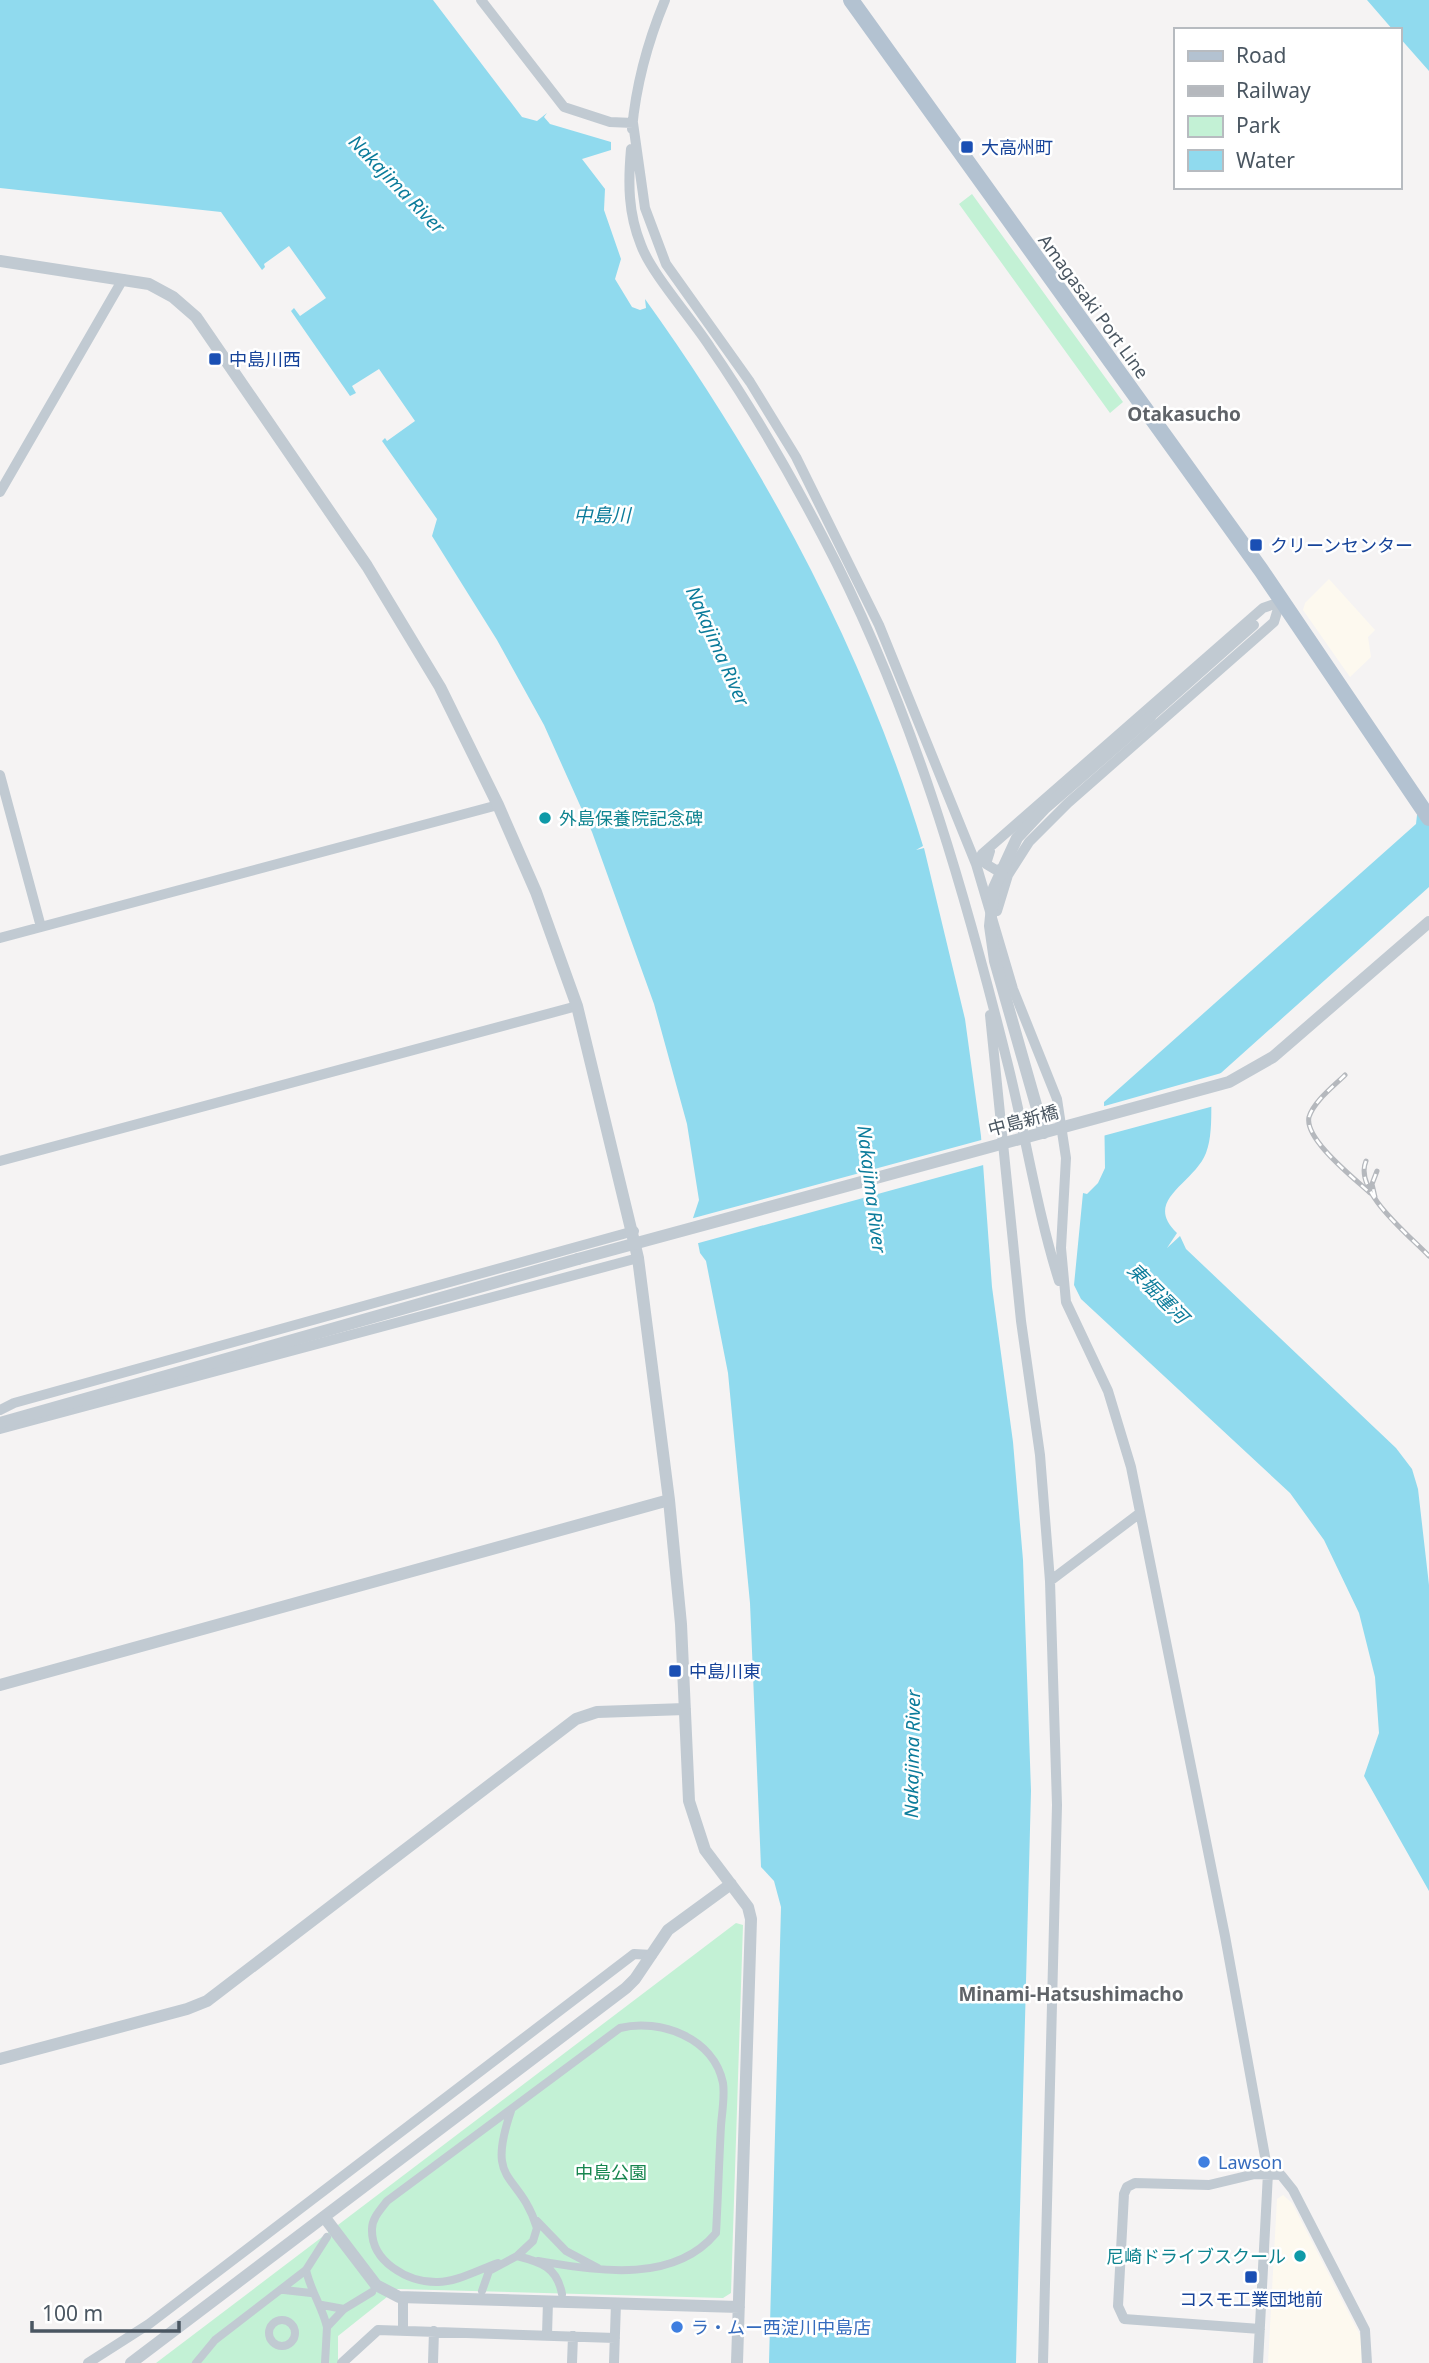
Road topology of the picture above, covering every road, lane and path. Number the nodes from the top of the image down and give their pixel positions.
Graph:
1 (481, 0) edge
2 (665, 0) edge
3 (851, 0) edge
4 (633, 122) junction
5 (0, 261) edge
6 (123, 279) junction
7 (0, 492) edge
8 (1280, 602) junction
9 (1150, 717) joint
10 (0, 775) edge
11 (498, 804) junction
12 (1426, 814) edge
13 (1003, 835) junction
14 (1017, 859) junction
15 (976, 864) junction
16 (1429, 922) edge
17 (41, 927) junction
18 (996, 931) junction
19 (0, 938) edge
20 (985, 970) junction
21 (577, 1006) junction
22 (1044, 1133) junction
23 (0, 1161) edge
24 (634, 1231) junction
25 (638, 1258) junction
26 (1066, 1302) junction
27 (0, 1410) edge
28 (0, 1421) edge
29 (0, 1429) edge
30 (669, 1500) junction
31 (1140, 1513) junction
32 (1050, 1581) junction
33 (0, 1685) edge
34 (685, 1709) junction
35 (731, 1884) junction
36 (652, 1955) junction
37 (0, 2059) edge
38 (512, 2109) junction
39 (1268, 2173) junction
40 (325, 2218) junction
41 (535, 2219) junction
42 (327, 2238) dead end
43 (517, 2256) junction
44 (538, 2261) junction
45 (498, 2263) junction
46 (306, 2270) junction
47 (601, 2270) junction
48 (284, 2290) junction
49 (482, 2291) dead end
50 (372, 2292) dead end
51 (311, 2293) junction
52 (562, 2294) dead end
53 (403, 2297) junction
54 (548, 2301) junction
55 (615, 2303) junction
56 (322, 2305) junction
57 (739, 2307) junction
58 (344, 2309) junction
59 (327, 2327) junction
60 (1260, 2329) junction
61 (403, 2330) junction
62 (434, 2331) junction
63 (547, 2335) junction
64 (573, 2336) junction
65 (615, 2337) junction
66 (88, 2363) edge
67 (133, 2363) edge
68 (196, 2363) edge
69 (325, 2363) edge
70 (342, 2363) edge
71 (433, 2363) edge
72 (572, 2363) edge
73 (614, 2363) edge
74 (737, 2363) edge
75 (1043, 2363) edge
76 (1258, 2363) edge
77 (1367, 2363) edge

1 - 4 street
2 - 4 street
3 - 8 main road, Amagasaki Port Line
4 - 15 street
4 - 20 street
5 - 6 street
6 - 7 street
6 - 11 street
8 - 9 street
8 - 12 main road, Amagasaki Port Line
8 - 13 street
8 - 14 street
9 - 22 street, bridge
10 - 17 street
11 - 17 street
11 - 21 street
13 - 14 street
13 - 15 street
14 - 18 street
15 - 18 street
16 - 22 street, 中島新橋, bridge
17 - 19 street
18 - 26 street
20 - 26 street
20 - 32 street
21 - 23 street
21 - 24 street
22 - 28 street, 中島新橋, bridge
24 - 25 street
24 - 27 street
25 - 29 street
25 - 30 street
26 - 31 street
30 - 33 street
30 - 34 street
31 - 32 street
31 - 39 street
32 - 75 street
34 - 35 street
34 - 37 street
35 - 36 street
35 - 57 street
36 - 40 street
36 - 66 street
38 - 41 street
38 - 45 street
38 - 47 street
39 - 60 street
39 - 60 street
39 - 77 street
40 - 53 street
40 - 67 street
41 - 43 street
41 - 47 street
42 - 46 street
43 - 44 street
43 - 45 street
44 - 47 street
44 - 52 street
45 - 49 street
46 - 48 street
46 - 51 street
48 - 51 street
48 - 68 street
50 - 58 street
51 - 56 street
53 - 54 street
53 - 61 street
54 - 55 street
54 - 63 street
55 - 57 street
55 - 65 street
56 - 58 street
56 - 59 street
57 - 74 street
58 - 59 street
59 - 69 street
60 - 76 street
61 - 62 street
61 - 70 street
62 - 63 street
62 - 71 street
63 - 64 street
64 - 65 street
64 - 72 street
65 - 73 street

